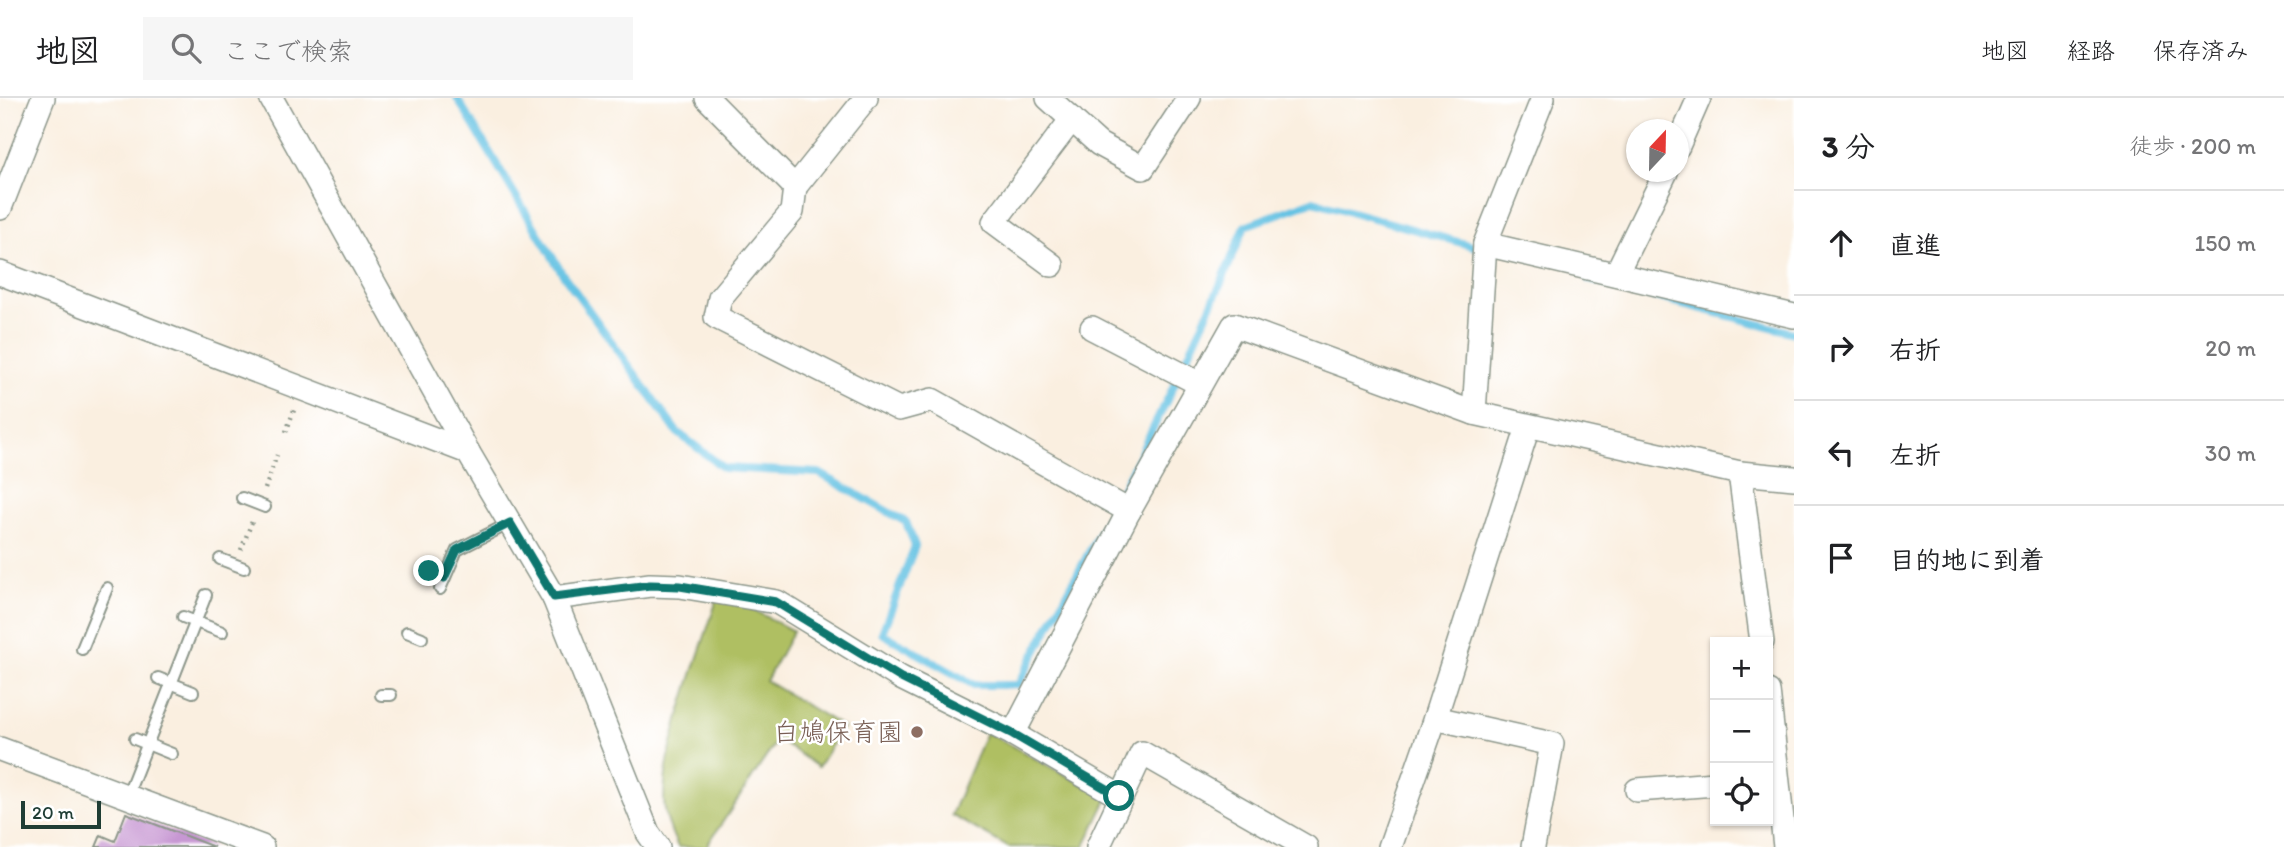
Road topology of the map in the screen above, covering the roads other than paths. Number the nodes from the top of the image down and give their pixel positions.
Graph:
1 (43, 98) edge
2 (271, 98) edge
3 (707, 98) edge
4 (866, 98) edge
5 (1048, 98) edge
6 (1189, 98) edge
7 (1543, 98) edge
8 (1699, 98) edge
9 (1072, 119) junction
10 (1689, 121) edge
11 (1661, 182) edge
12 (795, 187) junction
13 (0, 208) edge
14 (1485, 243) junction
15 (1052, 265) dead end
16 (0, 273) edge
17 (1616, 274) junction
18 (1793, 314) edge
19 (1092, 328) dead end
20 (1200, 384) junction
21 (1475, 413) junction
22 (1528, 428) junction
23 (468, 452) junction
24 (1741, 473) junction
25 (1794, 478) edge
26 (242, 498) dead end
27 (265, 507) dead end
28 (1129, 511) junction
29 (510, 523) junction
30 (220, 559) dead end
31 (244, 569) dead end
32 (429, 571) dead end
33 (444, 578) junction
34 (107, 587) dead end
35 (440, 589) dead end
36 (206, 595) dead end
37 (554, 597) junction
38 (183, 617) dead end
39 (196, 622) junction
40 (222, 632) dead end
41 (407, 632) dead end
42 (1761, 637) edge
43 (422, 638) dead end
44 (82, 649) dead end
45 (158, 678) dead end
46 (172, 683) junction
47 (193, 692) dead end
48 (1769, 700) edge
49 (1435, 718) junction
50 (1013, 734) junction
51 (135, 739) dead end
52 (148, 744) junction
53 (0, 749) edge
54 (172, 754) dead end
55 (1772, 763) edge
56 (1773, 780) edge
57 (1710, 784) edge
58 (1637, 790) dead end
59 (127, 796) junction
60 (1119, 796) junction
61 (1300, 845) edge
62 (262, 847) edge
63 (658, 847) edge
64 (1098, 847) edge
65 (1391, 847) edge
66 (1533, 847) edge
67 (1785, 847) edge

1 - 13 street
2 - 23 street
3 - 12 street
4 - 12 street
5 - 9 street
6 - 9 street
7 - 14 street
8 - 10 street
9 - 15 street
11 - 17 street
12 - 28 street
14 - 17 street
14 - 21 street
16 - 23 street
17 - 18 street
19 - 20 street
20 - 21 street
20 - 28 street
21 - 22 street
22 - 24 street
22 - 49 street
23 - 29 street
24 - 25 street
24 - 42 street
26 - 27 lane
28 - 50 street
29 - 33 lane
29 - 37 street
30 - 31 lane
32 - 33 lane
33 - 35 lane
34 - 44 lane
36 - 39 lane
37 - 50 street
37 - 63 street
38 - 39 lane
39 - 40 lane
39 - 46 lane
41 - 43 lane
45 - 46 lane
46 - 47 lane
46 - 52 lane
48 - 55 street
49 - 65 street
49 - 66 street
50 - 60 street
51 - 52 lane
52 - 54 lane
52 - 59 lane
53 - 59 street
56 - 67 street
57 - 58 street
59 - 62 street
60 - 61 street
60 - 64 street

